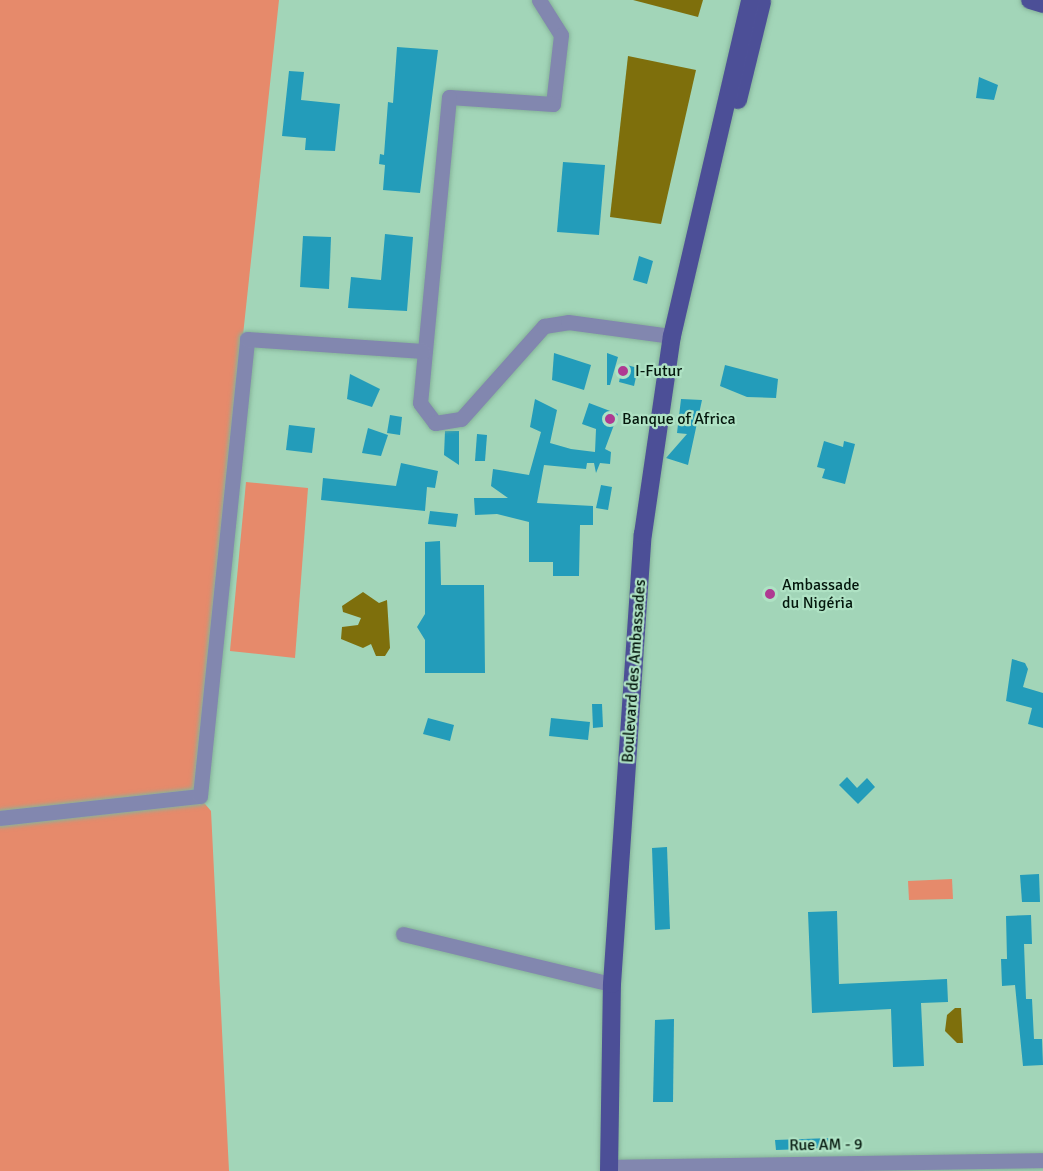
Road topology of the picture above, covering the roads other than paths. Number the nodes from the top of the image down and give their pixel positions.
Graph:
1 (539, 0) edge
2 (750, 0) edge
3 (763, 0) edge
4 (1030, 0) edge
5 (1043, 4) edge
6 (710, 177) junction
7 (672, 336) junction
8 (423, 351) junction
9 (0, 818) edge
10 (403, 934) dead end
11 (612, 984) junction
12 (1043, 1160) edge
13 (609, 1169) edge

1 - 8 street
2 - 6 main road, Boulevard des Ambassades
3 - 6 main road, Boulevard des Ambassades
4 - 5 main road
6 - 7 main road, Boulevard des Ambassades
7 - 8 street
7 - 11 main road, Boulevard des Ambassades
8 - 9 street
10 - 11 street
11 - 13 main road, Boulevard des Ambassades
12 - 13 street, Rue AM - 9

